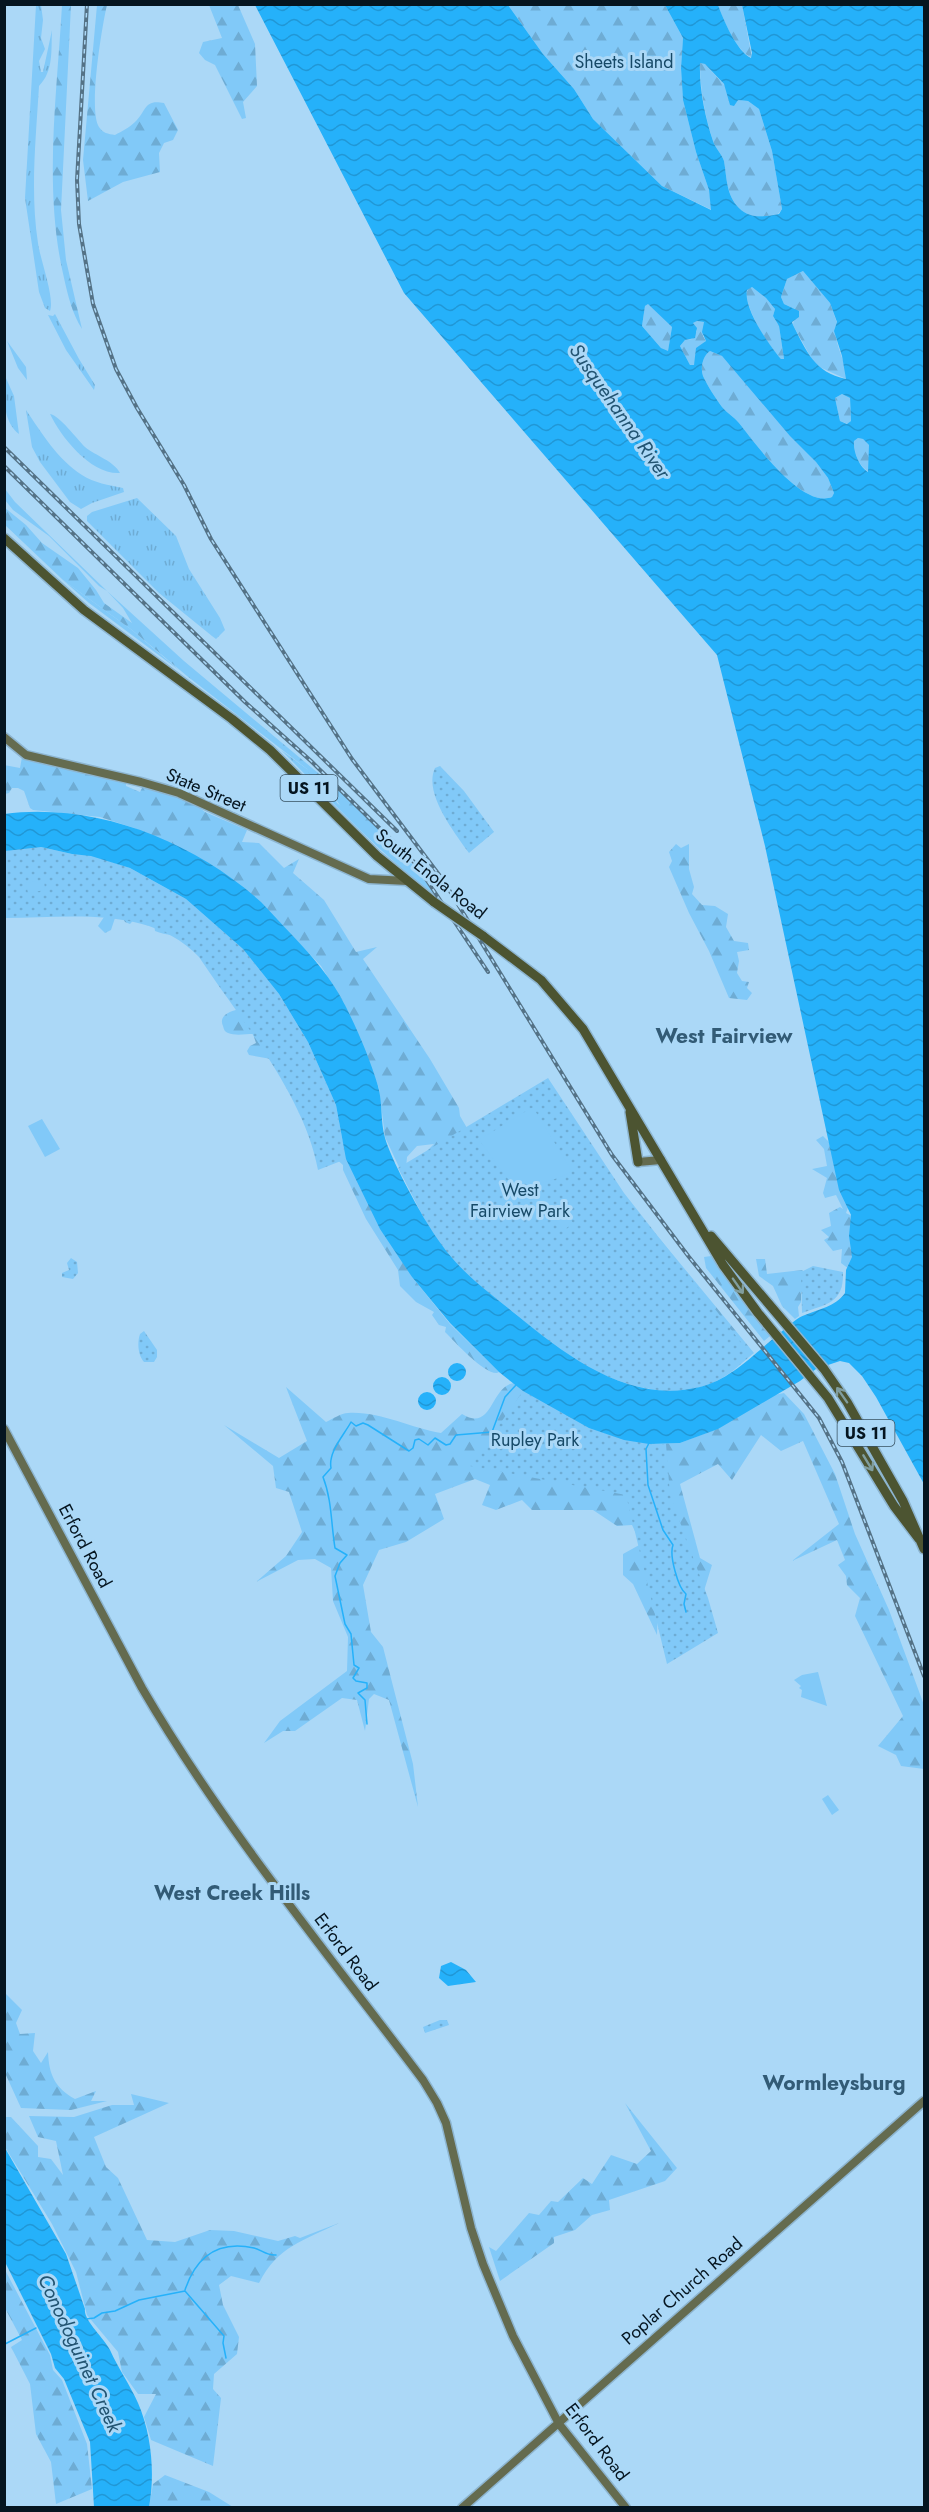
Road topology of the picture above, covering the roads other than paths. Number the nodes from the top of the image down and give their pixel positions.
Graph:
1 (4, 538) edge
2 (4, 737) edge
3 (393, 869) junction
4 (379, 880) junction
5 (407, 881) junction
6 (630, 1107) junction
7 (661, 1160) junction
8 (638, 1162) joint
9 (695, 1218) junction
10 (4, 1429) edge
11 (919, 1539) junction
12 (924, 1548) edge
13 (924, 2101) edge
14 (559, 2424) junction
15 (462, 2508) edge
16 (626, 2508) edge

1 - 3 main road, South Enola Road / US 11
2 - 4 street, State Street
3 - 4 street
3 - 5 main road, South Enola Road / US 11
4 - 5 street, State Street
5 - 6 main road, South Enola Road / US 11, bridge
6 - 7 main road, South Enola Road / US 11
6 - 8 main road
7 - 8 street
7 - 9 main road, South Enola Road / US 11
9 -> 11 main road, South Enola Road / US 11
11 -> 9 main road, South Enola Road / US 11
10 - 14 street, Erford Road
11 - 12 main road, US 11
13 - 14 street, Poplar Church Road
14 - 15 street, Poplar Church Road
14 - 16 street, Erford Road

